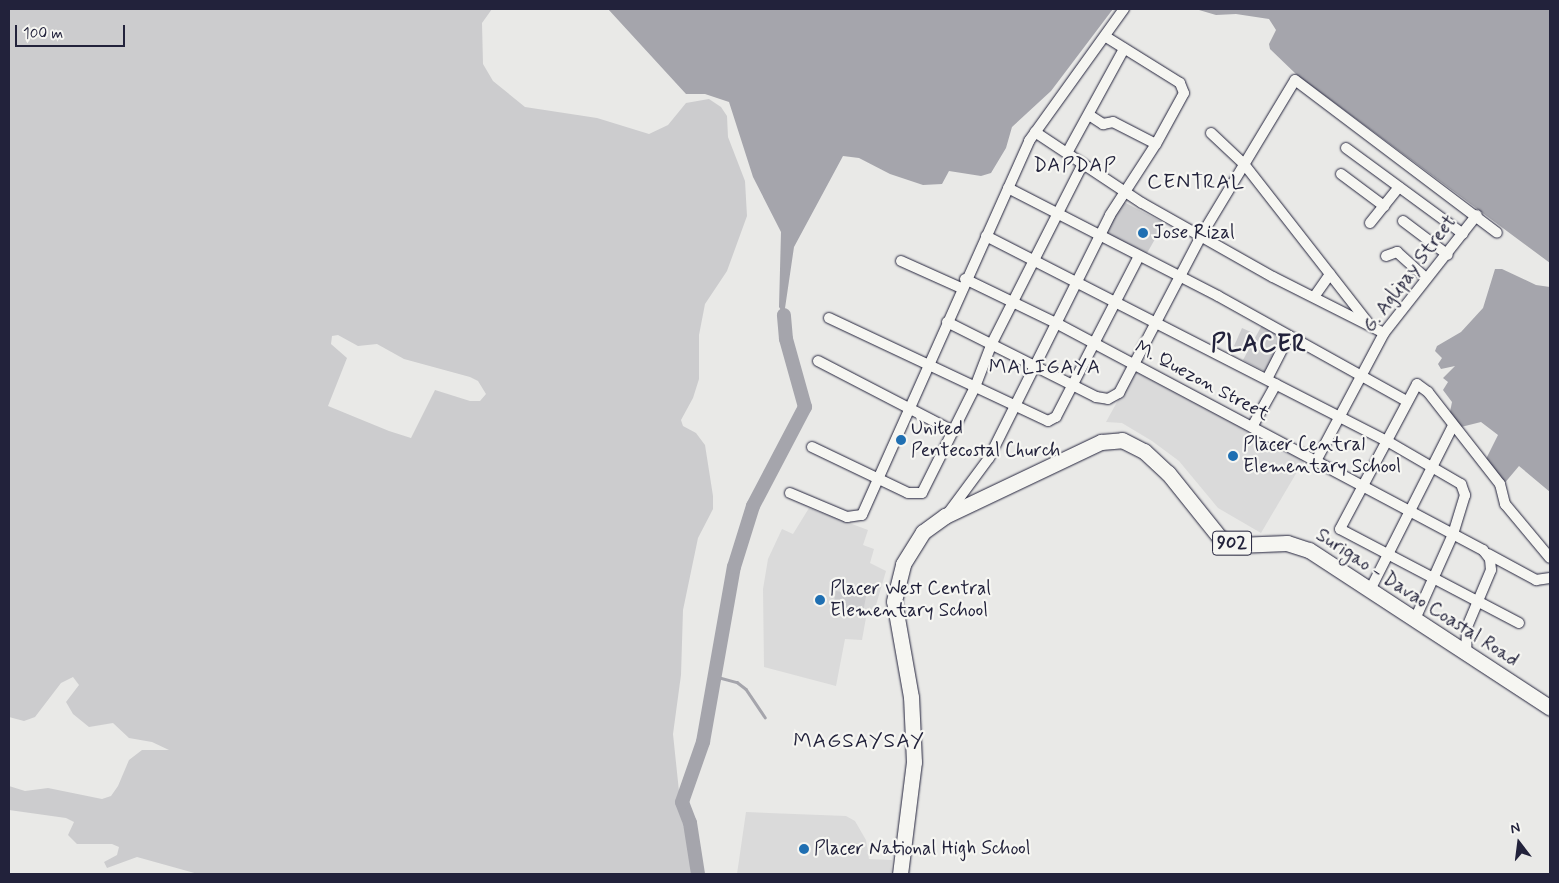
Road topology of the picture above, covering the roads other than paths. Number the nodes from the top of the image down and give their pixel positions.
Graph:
1 (1124, 9) edge
2 (1106, 37) junction
3 (1124, 49) junction
4 (1089, 115) junction
5 (1035, 132) junction
6 (1211, 133) dead end
7 (1156, 144) junction
8 (1346, 148) dead end
9 (1067, 153) junction
10 (1083, 164) junction
11 (1244, 164) junction
12 (1341, 174) dead end
13 (1399, 187) junction
14 (1008, 188) junction
15 (1125, 190) junction
16 (1384, 206) junction
17 (1057, 214) junction
18 (1477, 215) junction
19 (1403, 221) dead end
20 (1370, 223) dead end
21 (1497, 232) dead end
22 (1463, 234) junction
23 (986, 236) junction
24 (1201, 236) junction
25 (1098, 237) junction
26 (1448, 255) junction
27 (1138, 256) junction
28 (1386, 256) dead end
29 (1035, 259) junction
30 (901, 261) dead end
31 (1330, 274) junction
32 (1426, 278) junction
33 (1179, 279) junction
34 (1076, 281) junction
35 (963, 284) junction
36 (1314, 297) junction
37 (1118, 301) junction
38 (1014, 302) junction
39 (829, 318) dead end
40 (947, 322) junction
41 (1157, 322) junction
42 (1056, 323) junction
43 (1369, 324) junction
44 (1384, 333) junction
45 (1289, 336) junction
46 (992, 343) junction
47 (1094, 344) junction
48 (818, 361) dead end
49 (927, 366) junction
50 (1036, 366) junction
51 (1134, 366) junction
52 (1359, 376) junction
53 (1271, 381) junction
54 (1073, 385) junction
55 (975, 387) junction
56 (1407, 401) junction
57 (1016, 406) junction
58 (908, 409) junction
59 (1338, 416) junction
60 (1252, 427) junction
61 (1452, 428) junction
62 (953, 431) junction
63 (1387, 441) junction
64 (812, 448) dead end
65 (1316, 461) junction
66 (1432, 465) junction
67 (878, 478) junction
68 (1363, 486) junction
69 (790, 493) dead end
70 (1409, 510) junction
71 (945, 516) junction
72 (1454, 532) junction
73 (1388, 553) junction
74 (1488, 554) junction
75 (1550, 558) edge
76 (1432, 578) junction
77 (1550, 578) edge
78 (1370, 590) junction
79 (1479, 601) junction
80 (1415, 619) junction
81 (1519, 623) dead end
82 (1466, 652) junction
83 (1550, 708) edge
84 (900, 873) edge

1 - 2 street
2 - 3 street
2 - 5 street
3 - 4 street
3 - 7 street
4 - 7 street
4 - 9 street
5 - 9 street
5 - 14 street
6 - 11 street
7 - 15 street
8 - 13 street
9 - 10 street
10 - 15 street
10 - 17 street
11 - 18 street
11 - 24 street
11 - 31 street
12 - 16 street
13 - 16 street
13 - 22 street
14 - 17 street
14 - 23 street
15 - 24 street
15 - 25 street
16 - 20 street
17 - 25 street
17 - 29 street
18 - 21 street
18 - 22 street, G. Aglipay Street
19 - 26 street
22 - 26 street, G. Aglipay Street
23 - 29 street
23 - 35 street
24 - 33 street
24 - 36 street
25 - 27 street
25 - 34 street
26 - 32 street, G. Aglipay Street
27 - 33 street
27 - 37 street
28 - 32 street
29 - 34 street
29 - 38 street
30 - 35 street, M. Quezon Street
31 - 36 street
31 - 43 street
32 - 44 street, G. Aglipay Street
33 - 41 street
33 - 45 street
34 - 37 street
34 - 42 street
35 - 38 street, M. Quezon Street
35 - 40 street
36 - 43 street
37 - 41 street
37 - 47 street
38 - 42 street, M. Quezon Street
38 - 46 street
39 - 49 street
40 - 46 street
40 - 49 street
41 - 51 street
41 - 53 street
42 - 47 street, M. Quezon Street
42 - 50 street
43 - 44 street
44 - 52 street, G. Aglipay Street
45 - 52 street
45 - 53 street
46 - 50 street
46 - 55 street
47 - 51 street, M. Quezon Street
47 - 54 street
48 - 58 street
49 - 55 street
49 - 58 street
50 - 54 street
50 - 57 street
51 - 54 street
51 - 60 street, M. Quezon Street
52 - 56 street
52 - 59 street, G. Aglipay Street
53 - 59 street
53 - 60 street
54 - 57 street
55 - 57 street
55 - 62 street
56 - 61 street
56 - 63 street
57 - 71 street
58 - 62 street
58 - 67 street
59 - 63 street
59 - 65 street, G. Aglipay Street
60 - 65 street, M. Quezon Street
61 - 66 street
61 - 75 street
62 - 67 street
63 - 66 street
63 - 68 street
64 - 67 street
65 - 68 street, M. Quezon Street
66 - 70 street
66 - 72 street
67 - 69 street
68 - 70 street, M. Quezon Street
68 - 73 street
70 - 72 street, M. Quezon Street
70 - 73 street
71 - 78 highway, Surigao - Davao Coastal Road / 902
71 - 84 highway, Surigao - Davao Coastal Road / 902
72 - 74 street, M. Quezon Street
72 - 76 street
73 - 76 street
73 - 78 street
74 - 77 street, M. Quezon Street
74 - 79 street
76 - 79 street
76 - 80 street
78 - 80 highway, Surigao - Davao Coastal Road / 902
79 - 81 street
79 - 82 street
80 - 82 highway, Surigao - Davao Coastal Road / 902
82 - 83 highway, Surigao - Davao Coastal Road / 902

